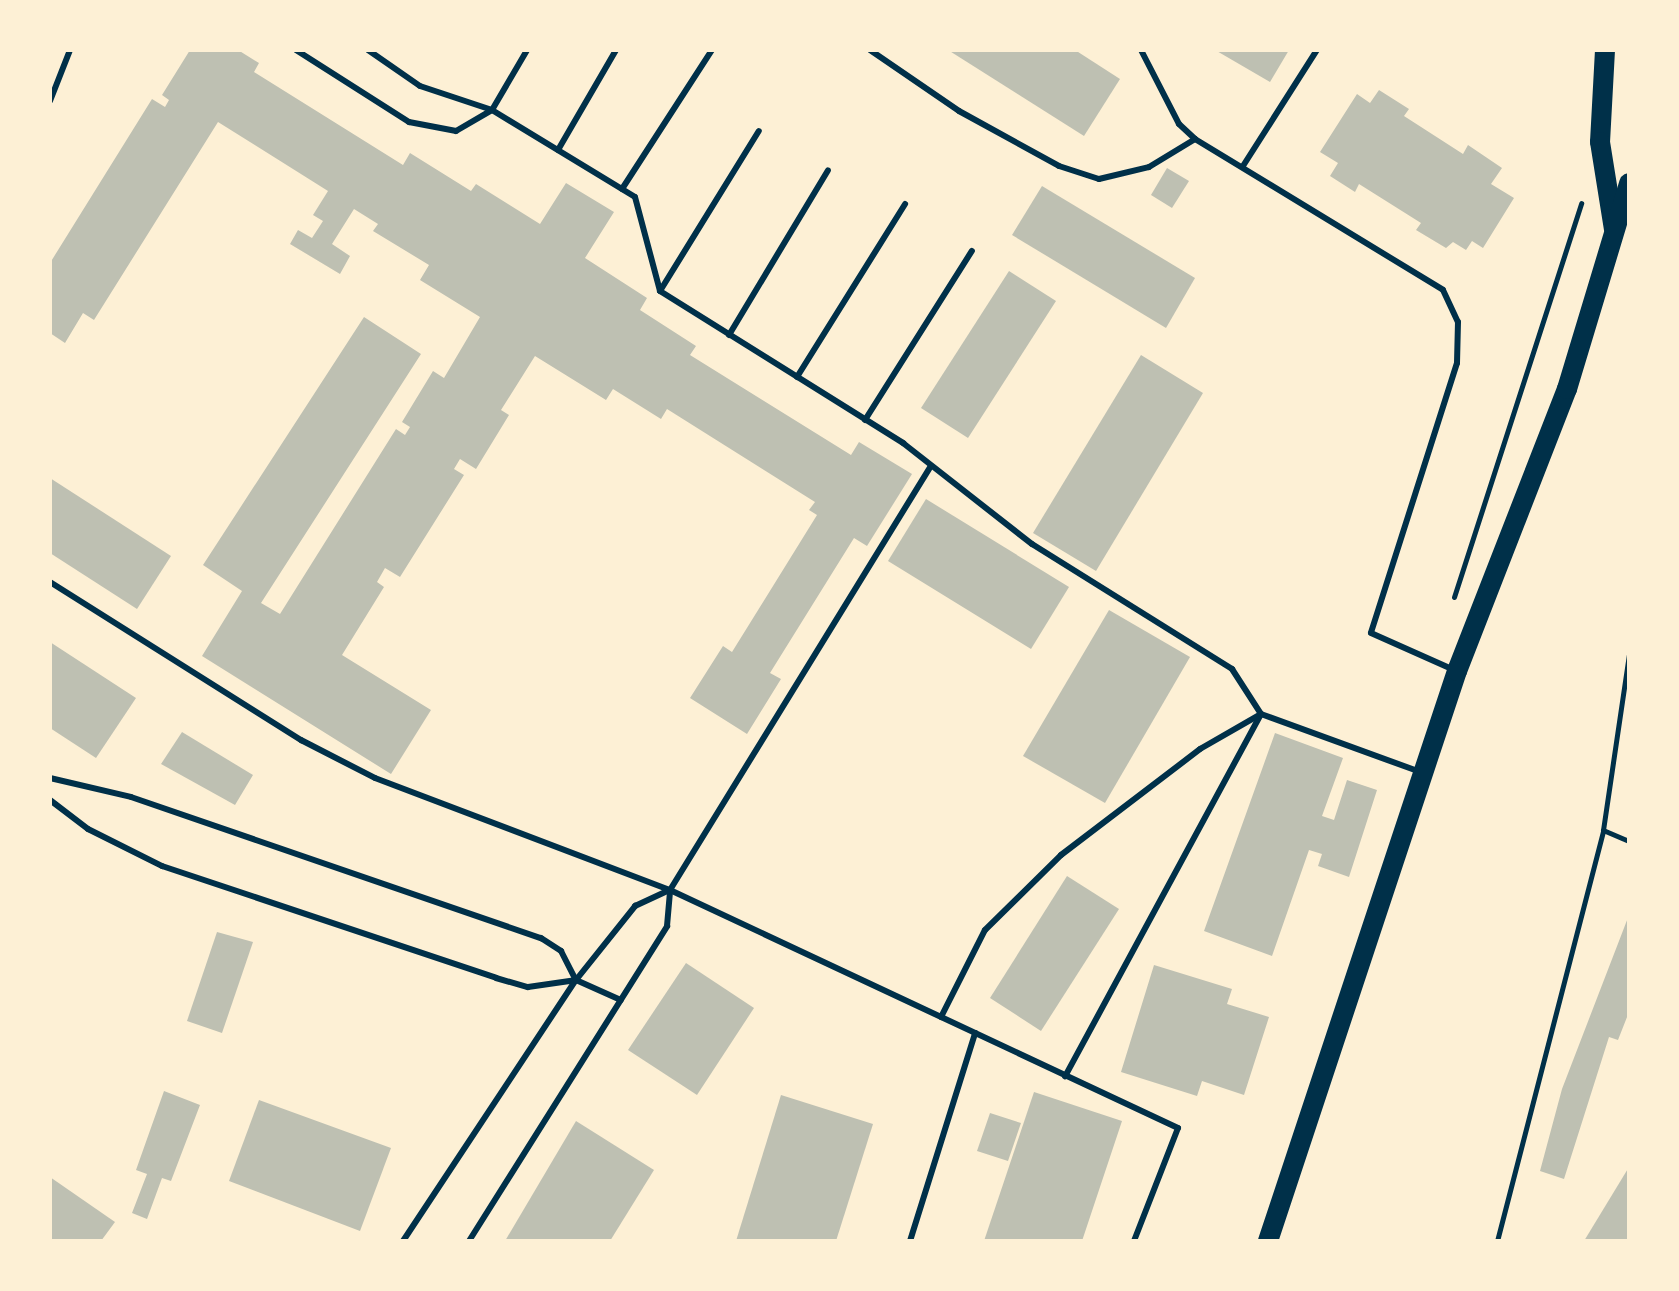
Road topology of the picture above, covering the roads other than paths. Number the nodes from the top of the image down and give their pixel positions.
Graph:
1 (70, 50) edge
2 (296, 50) edge
3 (368, 50) edge
4 (527, 50) edge
5 (616, 50) edge
6 (712, 50) edge
7 (870, 50) edge
8 (1141, 50) edge
9 (1317, 50) edge
10 (1605, 50) edge
11 (50, 101) edge
12 (492, 110) junction
13 (759, 131) dead end
14 (1195, 139) junction
15 (558, 150) junction
16 (1243, 166) junction
17 (828, 170) dead end
18 (1629, 183) edge
19 (622, 189) junction
20 (905, 204) dead end
21 (1615, 237) junction
22 (972, 251) dead end
23 (660, 291) junction
24 (729, 335) junction
25 (797, 377) junction
26 (865, 420) junction
27 (931, 466) junction
28 (50, 582) edge
29 (1457, 671) junction
30 (1261, 714) junction
31 (1423, 773) junction
32 (50, 778) edge
33 (50, 800) edge
34 (670, 890) junction
35 (576, 980) junction
36 (621, 1000) junction
37 (941, 1017) junction
38 (975, 1033) junction
39 (1065, 1076) junction
40 (403, 1241) edge
41 (469, 1241) edge
42 (910, 1241) edge
43 (1134, 1241) edge
44 (1268, 1241) edge

1 - 11 lane
2 - 12 lane
3 - 12 lane
4 - 12 lane
5 - 15 lane
6 - 19 lane
7 - 14 lane
8 - 14 lane
9 - 16 lane
10 - 21 main road
12 - 15 lane
13 - 23 lane
14 - 16 lane
15 - 19 lane
16 - 29 lane
17 - 24 lane
18 - 21 main road
19 - 23 lane
20 - 25 lane
21 - 29 main road
22 - 26 lane
23 - 24 lane
24 - 25 lane
25 - 26 lane
26 - 27 lane
27 - 30 lane
27 - 34 lane
28 - 34 lane
29 - 31 main road
30 - 31 lane
30 - 37 lane
30 - 39 lane
31 - 44 main road
32 - 35 lane
33 - 35 lane
34 - 35 lane
34 - 36 lane
34 - 37 lane
35 - 36 lane
35 - 40 lane
36 - 41 lane
37 - 38 lane
38 - 39 lane
38 - 42 lane
39 - 43 lane

